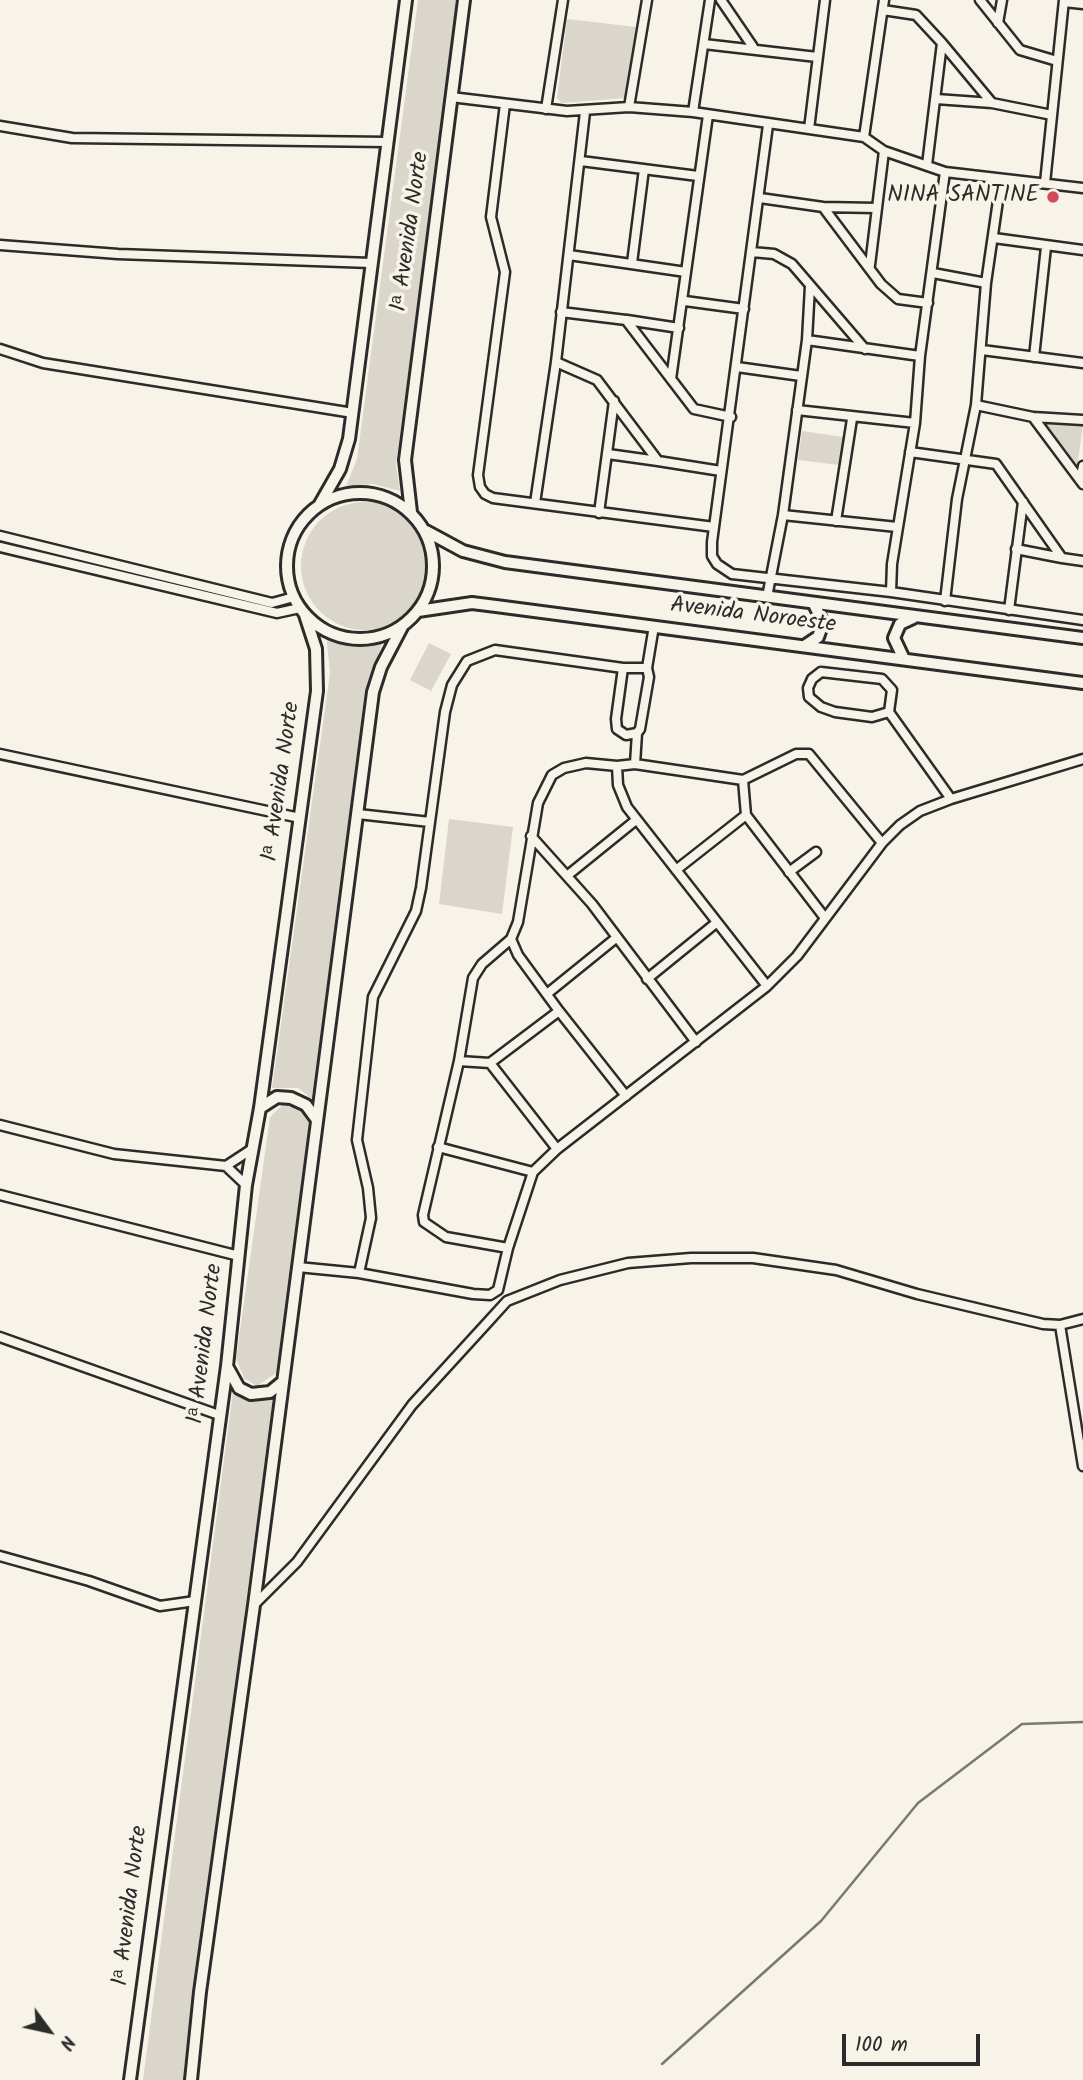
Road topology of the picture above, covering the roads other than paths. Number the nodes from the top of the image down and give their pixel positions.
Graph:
1 (464, 0) edge
2 (563, 0) edge
3 (647, 0) edge
4 (710, 0) edge
5 (721, 0) edge
6 (884, 0) edge
7 (980, 0) edge
8 (1002, 0) edge
9 (404, 1) edge
10 (822, 1) edge
11 (1064, 1) edge
12 (1083, 4) edge
13 (883, 10) junction
14 (998, 23) junction
15 (942, 43) junction
16 (704, 44) junction
17 (753, 47) junction
18 (817, 57) junction
19 (1057, 61) junction
20 (451, 97) junction
21 (936, 99) junction
22 (992, 103) junction
23 (505, 104) junction
24 (629, 107) junction
25 (546, 109) junction
26 (585, 112) junction
27 (693, 112) junction
28 (708, 115) junction
29 (1052, 115) junction
30 (768, 125) junction
31 (0, 126) edge
32 (809, 129) junction
33 (864, 136) junction
34 (387, 142) junction
35 (884, 151) junction
36 (581, 162) junction
37 (927, 165) junction
38 (644, 169) junction
39 (945, 172) junction
40 (698, 176) junction
41 (1001, 180) junction
42 (1045, 183) junction
43 (1083, 188) edge
44 (760, 198) junction
45 (823, 207) junction
46 (876, 208) junction
47 (993, 238) junction
48 (0, 245) edge
49 (1046, 247) junction
50 (1083, 250) edge
51 (752, 252) junction
52 (569, 255) junction
53 (632, 262) junction
54 (371, 263) junction
55 (870, 265) junction
56 (686, 272) junction
57 (933, 273) junction
58 (986, 283) junction
59 (810, 286) junction
60 (685, 301) junction
61 (928, 303) junction
62 (744, 309) junction
63 (561, 312) junction
64 (626, 320) junction
65 (679, 328) junction
66 (807, 340) junction
67 (0, 349) edge
68 (865, 349) junction
69 (982, 350) junction
70 (920, 356) junction
71 (1034, 357) junction
72 (556, 362) junction
73 (1083, 363) edge
74 (737, 367) junction
75 (801, 376) junction
76 (671, 379) junction
77 (614, 401) junction
78 (976, 405) junction
79 (797, 410) junction
80 (352, 413) junction
81 (731, 417) junction
82 (1032, 417) junction
83 (852, 419) junction
84 (1083, 420) edge
85 (915, 423) junction
86 (910, 452) junction
87 (608, 454) junction
88 (658, 460) junction
89 (964, 460) junction
90 (1083, 466) edge
91 (721, 471) junction
92 (1082, 482) edge
93 (1023, 502) junction
94 (535, 503) junction
95 (320, 504) junction
96 (411, 512) junction
97 (599, 513) junction
98 (783, 514) junction
99 (836, 521) junction
100 (715, 527) junction
101 (897, 527) junction
102 (426, 531) junction
103 (0, 536) edge
104 (0, 547) edge
105 (1016, 549) junction
106 (1062, 558) junction
107 (1083, 561) edge
108 (769, 577) junction
109 (891, 592) junction
110 (294, 597) junction
111 (767, 597) junction
112 (945, 601) junction
113 (814, 604) junction
114 (1009, 610) junction
115 (418, 611) junction
116 (303, 612) junction
117 (913, 618) junction
118 (1083, 620) edge
119 (403, 625) junction
120 (654, 625) junction
121 (1083, 638) edge
122 (806, 645) junction
123 (903, 657) junction
124 (623, 668) junction
125 (647, 668) junction
126 (1083, 682) edge
127 (889, 712) junction
128 (637, 733) junction
129 (0, 754) edge
130 (1083, 759) edge
131 (635, 764) junction
132 (617, 766) junction
133 (743, 780) junction
134 (951, 799) junction
135 (358, 814) junction
136 (746, 814) junction
137 (300, 818) junction
138 (636, 820) junction
139 (430, 822) junction
140 (531, 836) junction
141 (883, 843) junction
142 (816, 852) dead end
143 (676, 870) junction
144 (789, 872) junction
145 (568, 875) junction
146 (825, 918) junction
147 (716, 923) junction
148 (616, 938) junction
149 (511, 939) junction
150 (647, 979) junction
151 (767, 986) junction
152 (548, 993) junction
153 (559, 1011) junction
154 (696, 1042) junction
155 (459, 1061) junction
156 (490, 1063) junction
157 (626, 1096) junction
158 (260, 1108) junction
159 (317, 1120) junction
160 (0, 1125) edge
161 (438, 1147) junction
162 (252, 1149) junction
163 (557, 1149) junction
164 (226, 1166) junction
165 (533, 1172) junction
166 (246, 1185) junction
167 (0, 1195) edge
168 (508, 1248) junction
169 (239, 1256) junction
170 (298, 1267) junction
171 (359, 1273) junction
172 (498, 1290) junction
173 (507, 1301) junction
174 (1083, 1319) edge
175 (1060, 1325) junction
176 (0, 1337) edge
177 (227, 1366) junction
178 (281, 1383) junction
179 (219, 1415) junction
180 (1083, 1466) edge
181 (0, 1556) edge
182 (195, 1601) junction
183 (254, 1605) junction
184 (130, 2080) edge
185 (191, 2080) edge

1 - 20 main road, 1ᵃ Avenida Norte
2 - 25 street
3 - 24 street
4 - 16 street
5 - 17 street
6 - 13 street
7 - 14 street
8 - 14 street
9 - 34 main road, 1ᵃ Avenida Norte
10 - 18 street
11 - 12 street
11 - 19 street
13 - 15 street
13 - 33 street
14 - 19 street
15 - 21 street
15 - 22 street
16 - 17 street
16 - 27 street
17 - 18 street
18 - 32 street
19 - 29 street
20 - 23 street
20 - 96 main road, 1ᵃ Avenida Norte
21 - 22 street
21 - 37 street
22 - 29 street
23 - 25 street
23 - 94 street
24 - 26 street
24 - 27 street
25 - 26 street
26 - 36 street
27 - 28 street
28 - 30 street
28 - 40 street
29 - 42 street
30 - 32 street
30 - 44 street
31 - 34 street
32 - 33 street
33 - 35 street
34 - 54 main road, 1ᵃ Avenida Norte
35 - 37 street
35 - 46 street
36 - 38 street
36 - 52 street
37 - 39 street
38 - 40 street
38 - 53 street
39 - 41 street
39 - 57 street
40 - 56 street
41 - 42 street
41 - 47 street
42 - 43 street
44 - 45 street
44 - 51 street
45 - 46 street
45 - 55 street
46 - 55 street
47 - 49 street
47 - 58 street
48 - 54 street
49 - 50 street
49 - 71 street
51 - 59 street
51 - 62 street
52 - 53 street
52 - 63 street
53 - 56 street
54 - 80 main road, 1ᵃ Avenida Norte
55 - 61 street
56 - 60 street
57 - 58 street
57 - 61 street
58 - 69 street
59 - 66 street
59 - 68 street
60 - 62 street
60 - 65 street
61 - 70 street
62 - 74 street
63 - 64 street
63 - 72 street
64 - 65 street
64 - 76 street
65 - 76 street
66 - 68 street
66 - 75 street
67 - 80 street
68 - 70 street
69 - 71 street
69 - 78 street
70 - 85 street
71 - 73 street
72 - 77 street
72 - 94 street
74 - 75 street
74 - 81 street
75 - 79 street
76 - 81 street
77 - 87 street
77 - 88 street
78 - 82 street
78 - 89 street
79 - 83 street
79 - 98 street
80 - 95 main road, 1ᵃ Avenida Norte
81 - 91 street
82 - 84 street
82 - 92 street
83 - 85 street
83 - 99 street
85 - 86 street
86 - 89 street
86 - 101 street
87 - 88 street
87 - 97 street
88 - 91 street
89 - 93 street
89 - 112 street
90 - 92 street
91 - 100 street
93 - 105 street
93 - 106 street
94 - 97 street
95 - 96 main road
95 - 110 main road
96 - 102 main road
97 - 100 street
98 - 99 street
98 - 108 street
99 - 101 street
100 - 108 street
101 - 109 street
102 - 111 main road, Avenida Noroeste
102 - 115 main road
103 - 110 street
104 - 116 street
105 - 106 street
105 - 114 street
106 - 107 street
108 - 109 street
108 - 111 street
109 - 112 street
110 - 116 main road
111 - 113 main road, Avenida Noroeste
112 - 114 street
113 - 117 main road, Avenida Noroeste
113 - 122 main road
114 - 118 street
115 - 119 main road
115 - 120 main road, Avenida Noroeste
116 - 119 main road
116 - 137 main road, 1ᵃ Avenida Norte
117 - 121 main road, Avenida Noroeste
117 - 123 main road
119 - 135 main road
120 - 122 main road, Avenida Noroeste
120 - 125 street
122 - 123 main road, Avenida Noroeste
123 - 126 main road, Avenida Noroeste
124 - 125 street
124 - 128 street
124 - 139 street
125 - 128 street
127 - 127 street
127 - 134 street
128 - 131 street
129 - 137 street
130 - 134 street
131 - 132 street
131 - 133 street
132 - 138 street
132 - 140 street
133 - 136 street
133 - 141 street
134 - 141 street
135 - 139 street
135 - 159 main road
136 - 143 street
136 - 144 street
137 - 158 main road, 1ᵃ Avenida Norte
138 - 143 street
138 - 145 street
139 - 171 street
140 - 145 street
140 - 149 street
141 - 146 street
142 - 144 street
143 - 147 street
144 - 146 street
145 - 148 street
146 - 151 street
147 - 150 street
147 - 151 street
148 - 150 street
148 - 152 street
149 - 152 street
149 - 155 street
150 - 154 street
151 - 154 street
152 - 153 street
153 - 156 street
153 - 157 street
154 - 157 street
155 - 156 street
155 - 161 street
156 - 163 street
157 - 163 street
158 - 159 main road
158 - 162 main road, 1ᵃ Avenida Norte
159 - 170 main road
160 - 164 street
161 - 165 street
161 - 168 street
162 - 164 street
162 - 166 main road, 1ᵃ Avenida Norte
163 - 165 street
164 - 166 street
165 - 168 street
166 - 169 main road, 1ᵃ Avenida Norte
167 - 169 street
168 - 172 street
169 - 177 main road, 1ᵃ Avenida Norte
170 - 171 street
170 - 178 main road
171 - 172 street
172 - 173 street
173 - 175 street
173 - 183 street
174 - 175 street
175 - 180 street
176 - 179 street
177 - 178 main road
177 - 179 main road, 1ᵃ Avenida Norte
178 - 183 main road
179 - 182 main road, 1ᵃ Avenida Norte
181 - 182 street
182 - 184 main road, 1ᵃ Avenida Norte
183 - 185 main road

